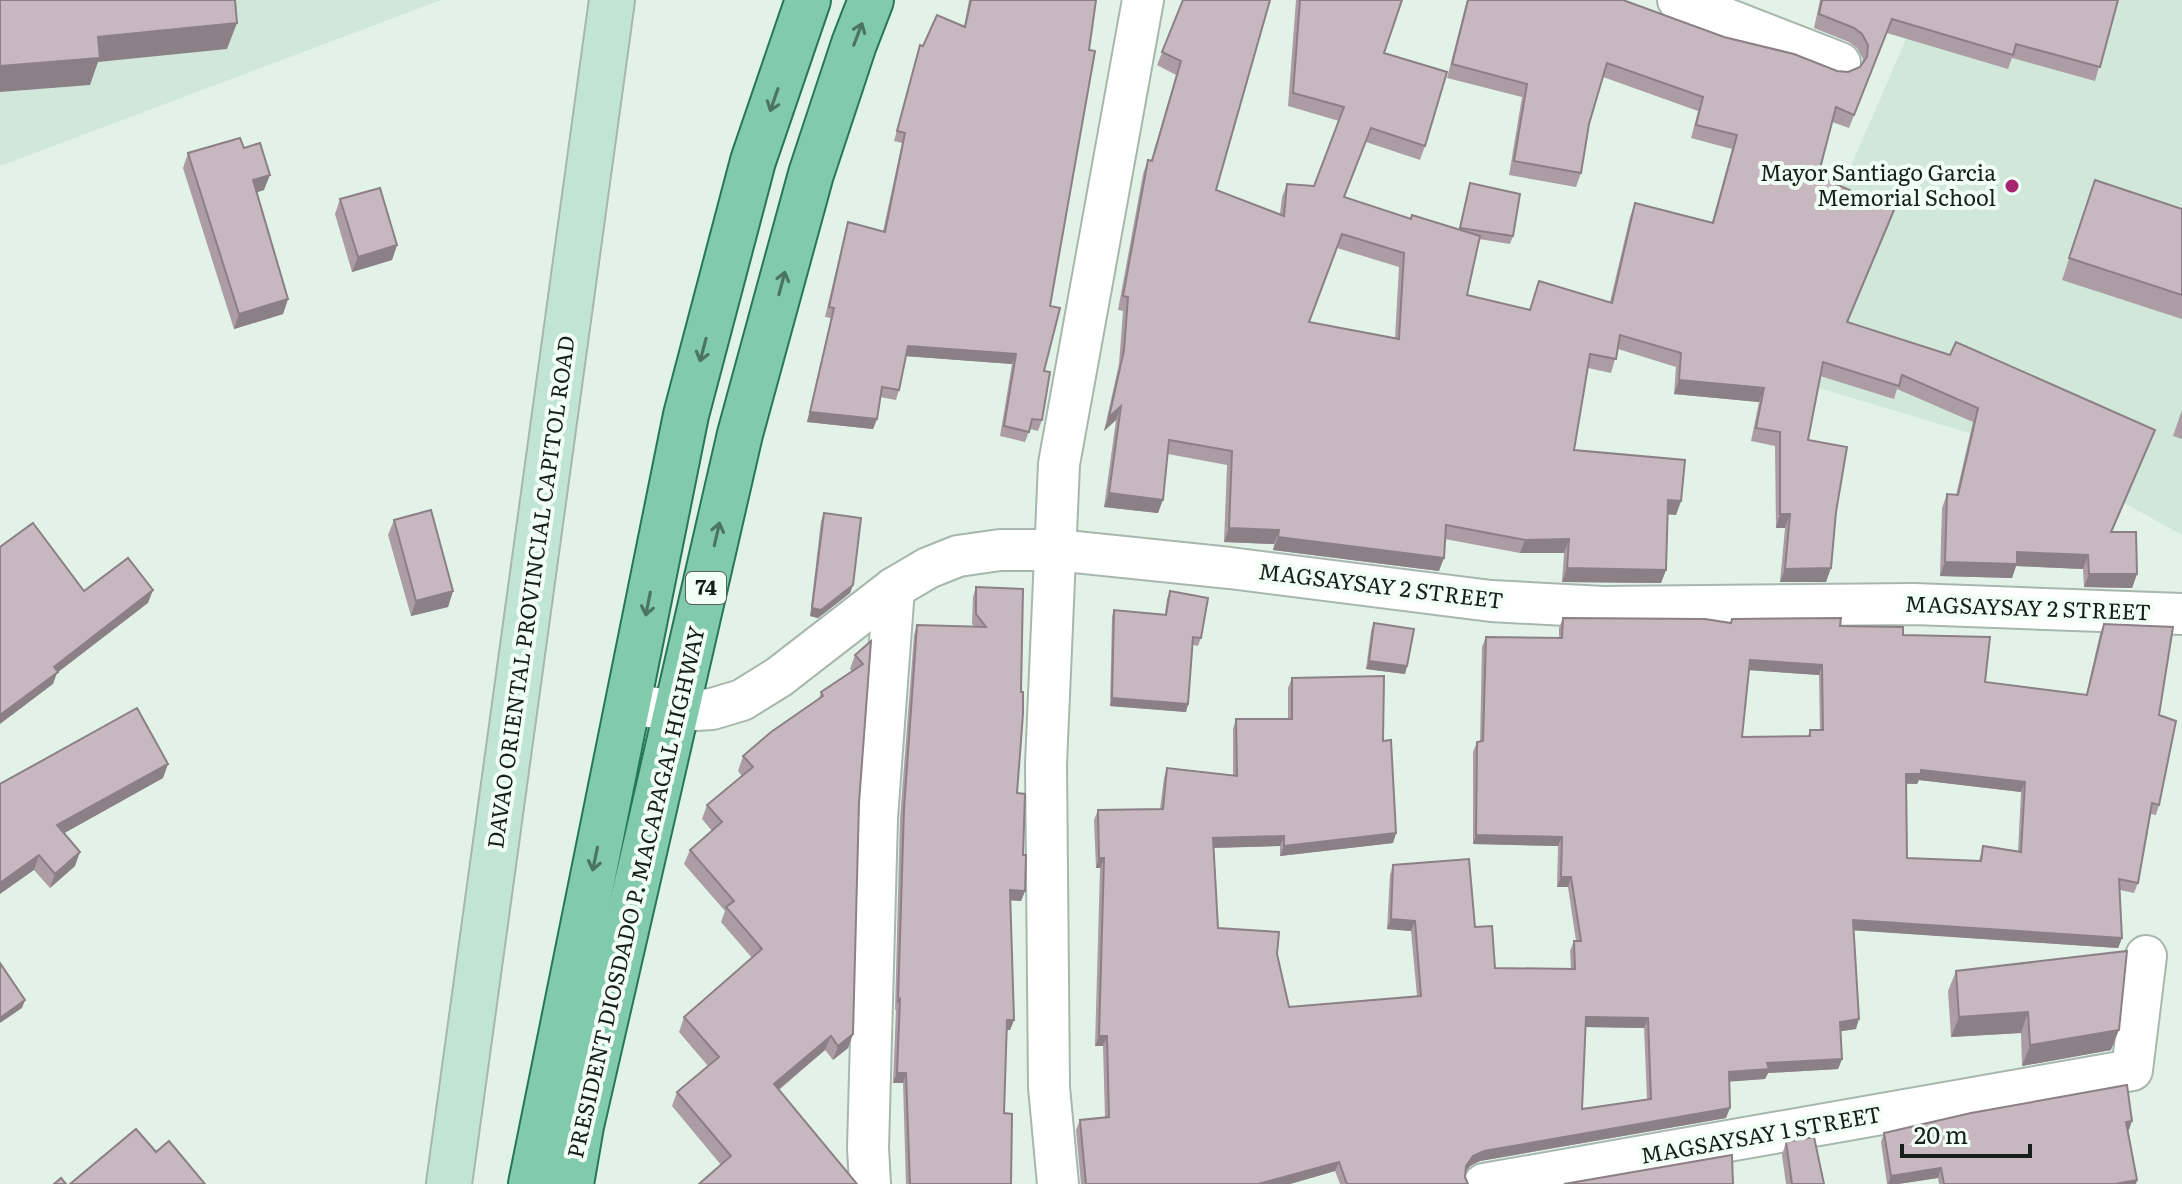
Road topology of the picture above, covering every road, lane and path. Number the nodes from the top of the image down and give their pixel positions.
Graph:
1 (612, 0) edge
2 (808, 0) edge
3 (871, 0) edge
4 (1143, 0) edge
5 (1678, 0) edge
6 (1840, 63) dead end
7 (1056, 550) junction
8 (894, 588) junction
9 (2182, 614) edge
10 (627, 704) junction
11 (678, 711) junction
12 (2146, 956) dead end
13 (449, 1184) edge
14 (531, 1184) edge
15 (571, 1184) edge
16 (870, 1184) edge
17 (1058, 1184) edge
18 (1484, 1184) edge

1 - 13 street, DAVAO ORIENTAL PROVINCIAL CAPITOL ROAD
2 -> 10 main road, PRESIDENT DIOSDADO P. MACAPAGAL HIGHWAY / 74
11 -> 3 main road, PRESIDENT DIOSDADO P. MACAPAGAL HIGHWAY / 74
4 - 7 street
5 - 6 street
7 - 8 street, MAGSAYSAY 2 STREET
7 - 9 street, MAGSAYSAY 2 STREET
7 - 17 street
8 - 11 street, MAGSAYSAY 2 STREET
8 - 16 street
10 - 11 street, MAGSAYSAY 2 STREET
10 -> 14 main road, PRESIDENT DIOSDADO P. MACAPAGAL HIGHWAY / 74
11 - 15 main road, PRESIDENT DIOSDADO P. MACAPAGAL HIGHWAY / 74
12 - 18 street, MAGSAYSAY 1 STREET

